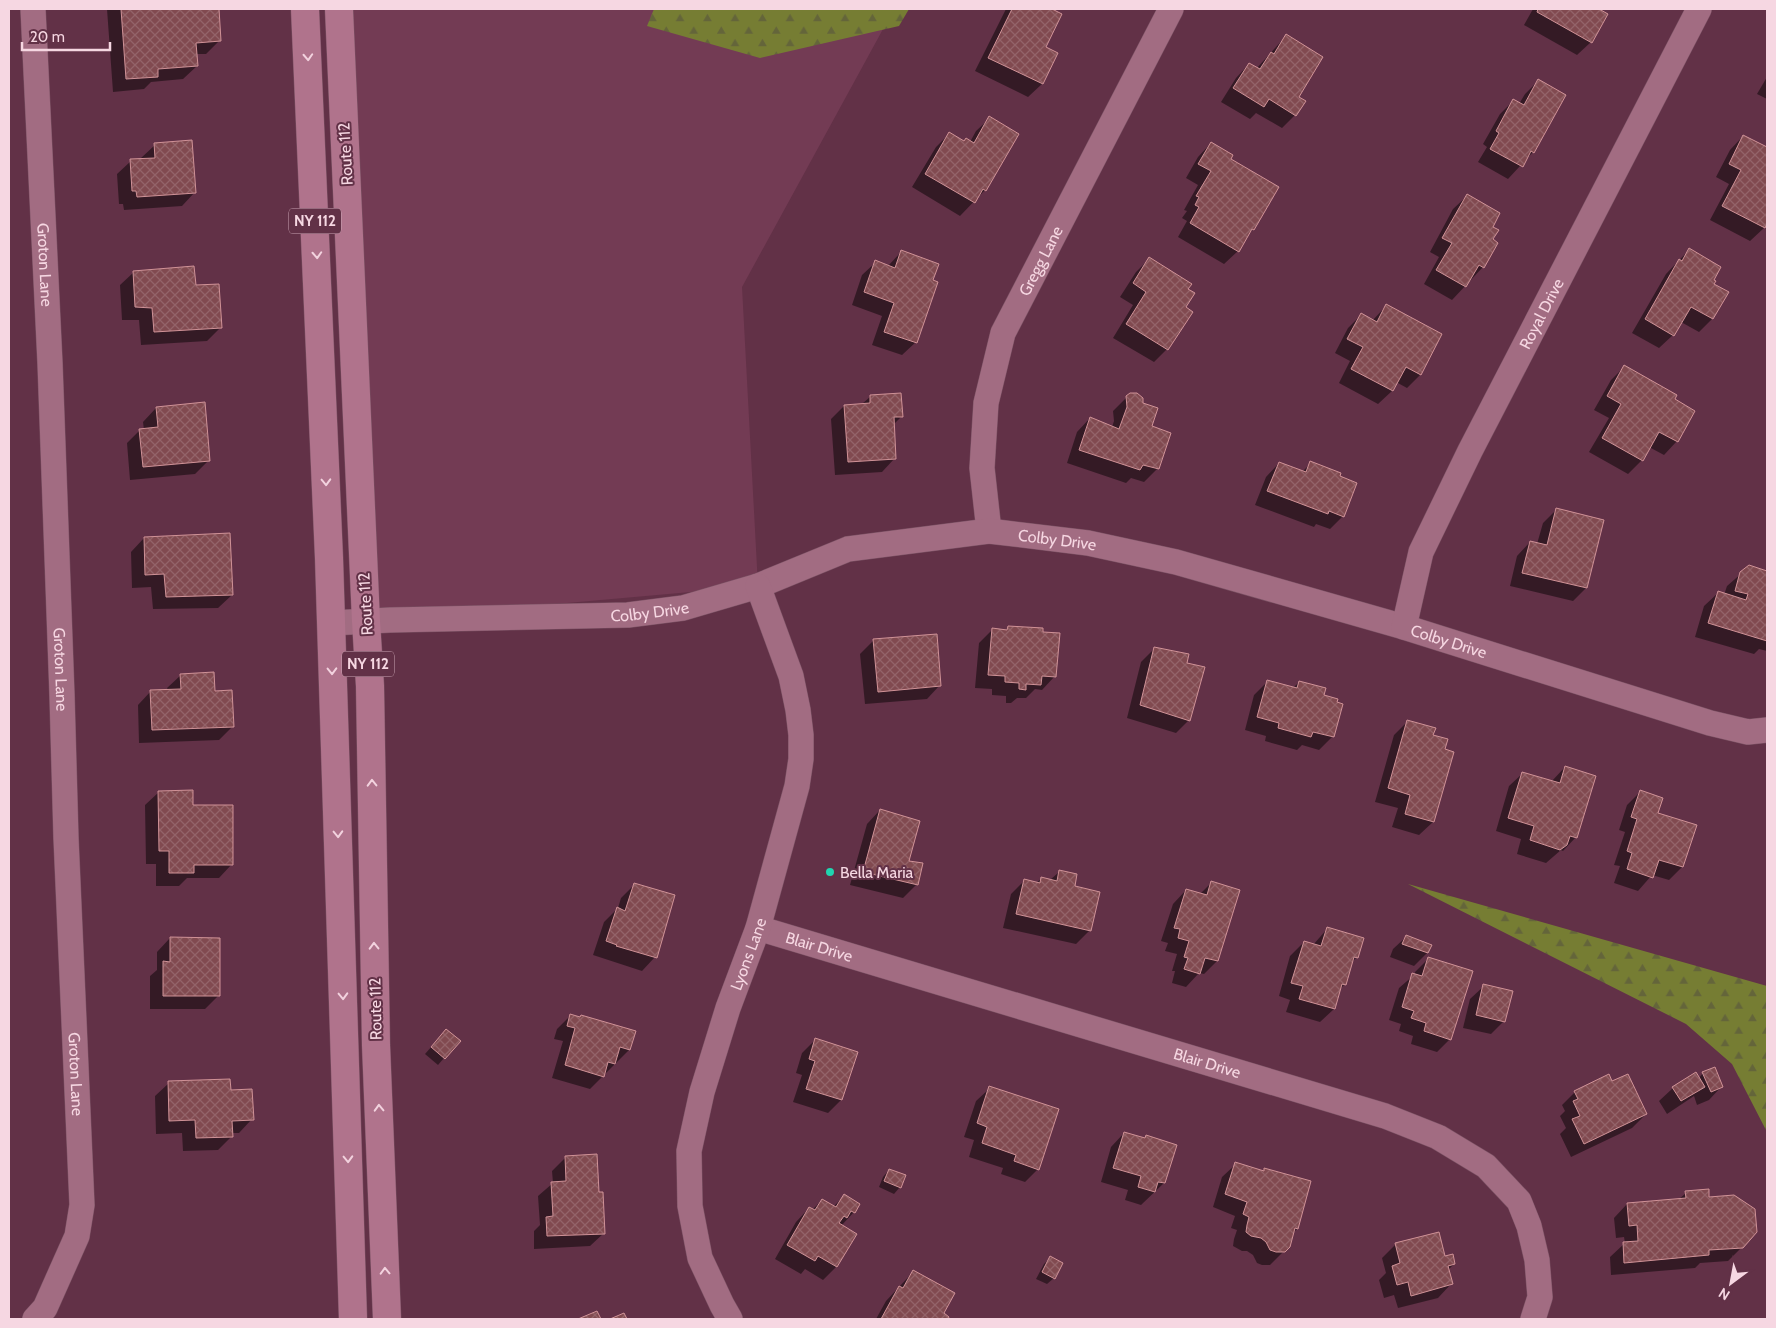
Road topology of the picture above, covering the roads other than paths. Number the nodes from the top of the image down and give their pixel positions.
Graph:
1 (32, 9) edge
2 (305, 9) edge
3 (339, 9) edge
4 (1171, 9) edge
5 (1699, 9) edge
6 (989, 531) junction
7 (758, 586) junction
8 (366, 621) junction
9 (331, 623) junction
10 (1404, 627) junction
11 (1767, 730) edge
12 (758, 928) junction
13 (35, 1319) edge
14 (353, 1319) edge
15 (387, 1319) edge
16 (730, 1319) edge
17 (1533, 1319) edge

1 - 13 street, Groton Lane
2 -> 9 main road, Route 112 / NY 112
3 - 8 main road, Route 112 / NY 112
4 - 6 street, Gregg Lane
5 - 10 street, Royal Drive
6 - 7 street, Colby Drive
6 - 10 street, Colby Drive
7 - 8 street, Colby Drive
7 - 12 street, Lyons Lane
8 - 9 street, Colby Drive
15 -> 8 main road, Route 112 / NY 112
9 -> 14 main road, Route 112 / NY 112
10 - 11 street, Colby Drive
12 - 16 street, Lyons Lane
12 - 17 street, Blair Drive

